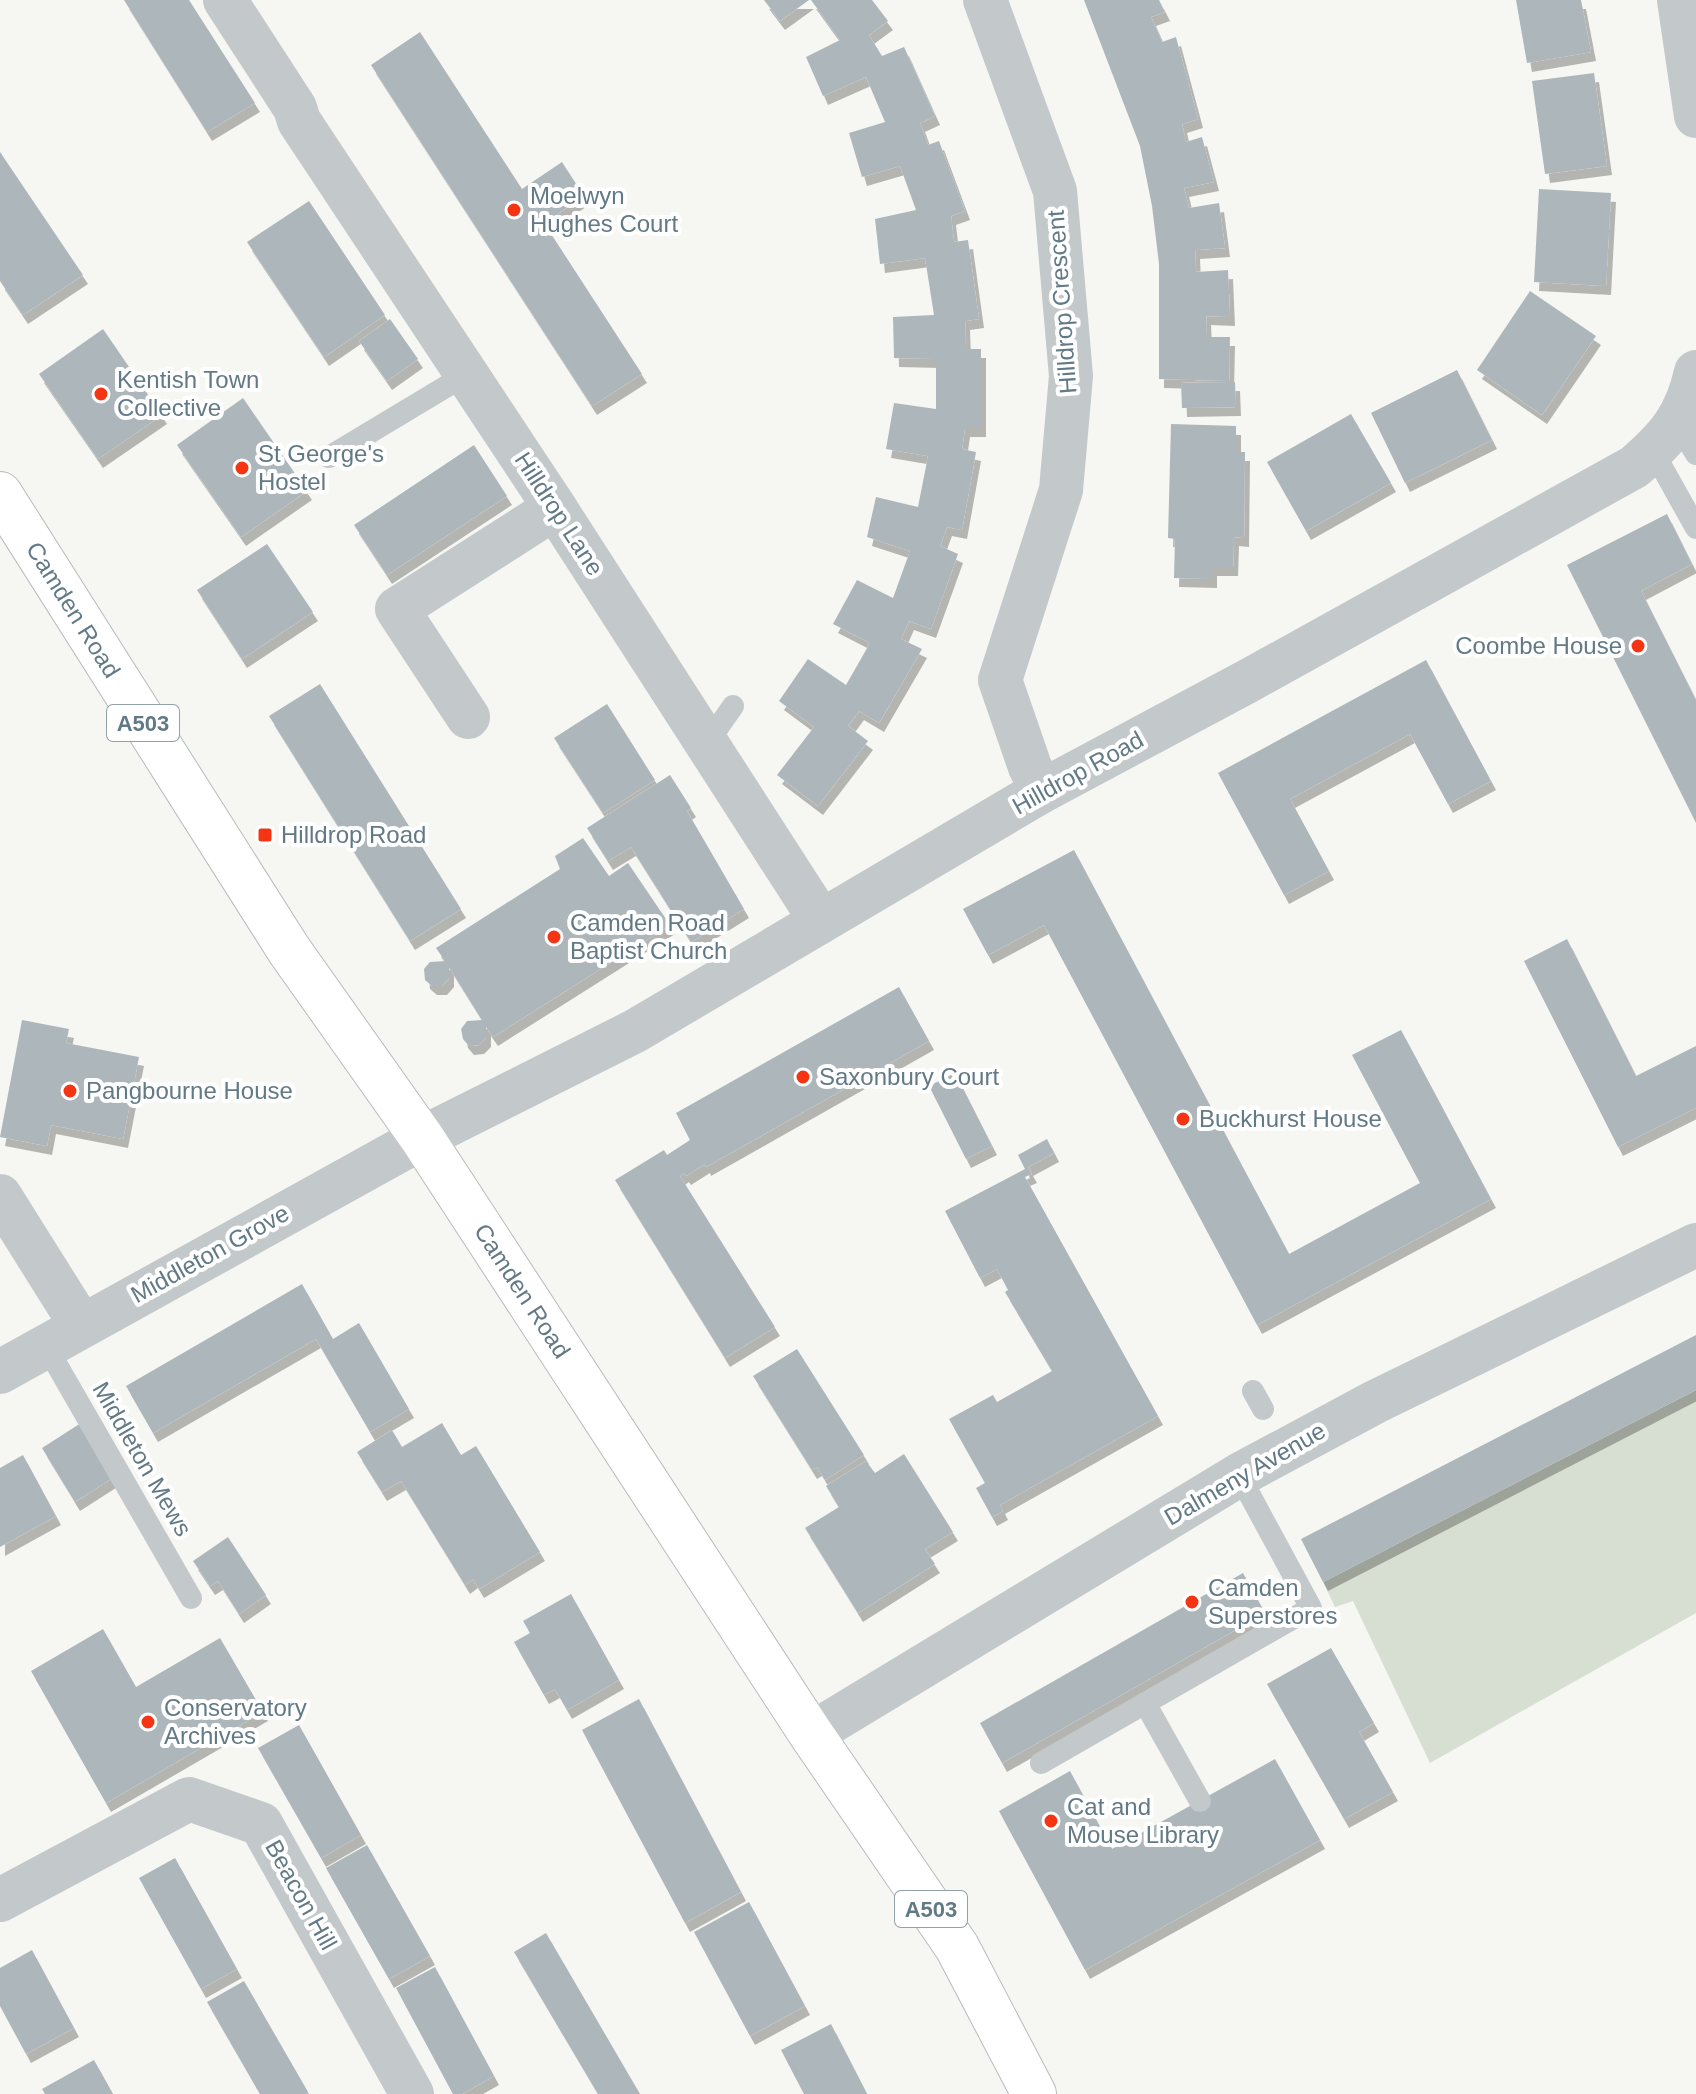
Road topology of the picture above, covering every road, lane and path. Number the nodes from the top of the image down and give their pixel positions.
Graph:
1 (225, 0) edge
2 (985, 0) edge
3 (1679, 0) edge
4 (1696, 116) edge
5 (1696, 372) edge
6 (467, 374) junction
7 (1675, 443) edge
8 (329, 457) dead end
9 (0, 494) edge
10 (555, 508) junction
11 (1696, 528) edge
12 (733, 706) dead end
13 (468, 717) dead end
14 (708, 742) junction
15 (1042, 791) junction
16 (821, 921) junction
17 (422, 1138) junction
18 (0, 1196) edge
19 (1696, 1245) edge
20 (64, 1335) junction
21 (0, 1372) edge
22 (1239, 1475) junction
23 (191, 1598) dead end
24 (1145, 1703) junction
25 (811, 1734) junction
26 (1041, 1763) dead end
27 (1200, 1801) dead end
28 (0, 1900) edge
29 (412, 2094) edge
30 (1034, 2094) edge

1 - 6 street, Hilldrop Lane
2 - 15 street, Hilldrop Crescent
3 - 4 street
5 - 7 street
6 - 8 lane
6 - 10 street, Hilldrop Lane
7 - 11 lane
7 - 15 street, Hilldrop Road
9 - 17 highway, Camden Road / A503
10 - 13 street
10 - 14 street, Hilldrop Lane
12 - 14 lane
14 - 16 street, Hilldrop Lane
15 - 16 street, Hilldrop Road
16 - 17 street, Hilldrop Road
17 - 20 street, Middleton Grove
17 - 25 highway, Camden Road / A503
18 - 20 street
19 - 22 street, Dalmeny Avenue
20 - 21 street, Middleton Grove
20 - 23 lane, Middleton Mews
22 - 24 lane
22 - 25 street, Dalmeny Avenue
24 - 26 lane
24 - 27 lane
25 - 30 highway, Camden Road / A503
28 - 29 street, Beacon Hill

